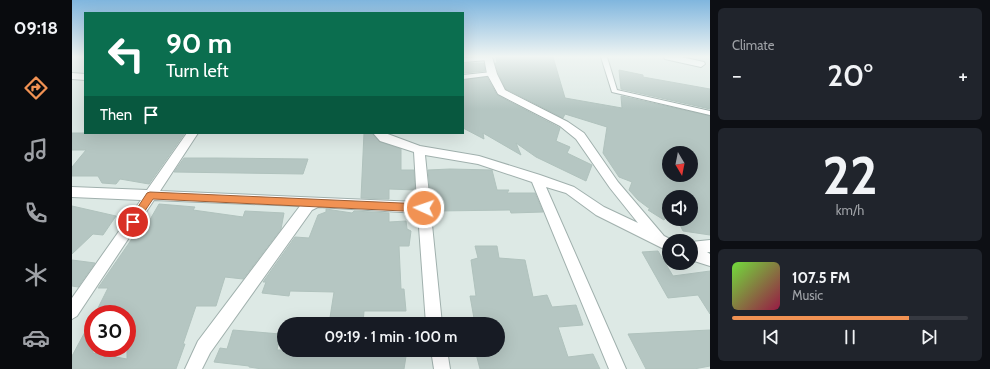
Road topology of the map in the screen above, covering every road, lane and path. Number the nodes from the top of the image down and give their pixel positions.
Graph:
1 (490, 74) edge
2 (492, 74) edge
3 (609, 74) edge
4 (72, 76) edge
5 (84, 77) edge
6 (464, 77) edge
7 (710, 113) edge
8 (192, 134) edge
9 (379, 134) edge
10 (419, 150) junction
11 (536, 178) junction
12 (72, 192) edge
13 (150, 196) junction
14 (317, 202) junction
15 (424, 208) junction
16 (662, 241) edge
17 (662, 242) edge
18 (710, 246) edge
19 (698, 247) edge
20 (698, 256) edge
21 (710, 260) edge
22 (72, 311) edge
23 (433, 317) edge
24 (439, 357) edge
25 (192, 369) edge
26 (442, 369) edge
27 (618, 369) edge

1 - 6 lane
2 - 16 street
3 - 7 lane
4 - 5 street
8 - 13 street
9 - 10 street
10 - 11 street
10 - 15 street
11 - 17 street
11 - 27 street
12 - 13 street
13 - 14 street
13 - 22 street
14 - 15 street
14 - 25 street
15 - 23 street
18 - 19 street
20 - 21 street
24 - 26 street

